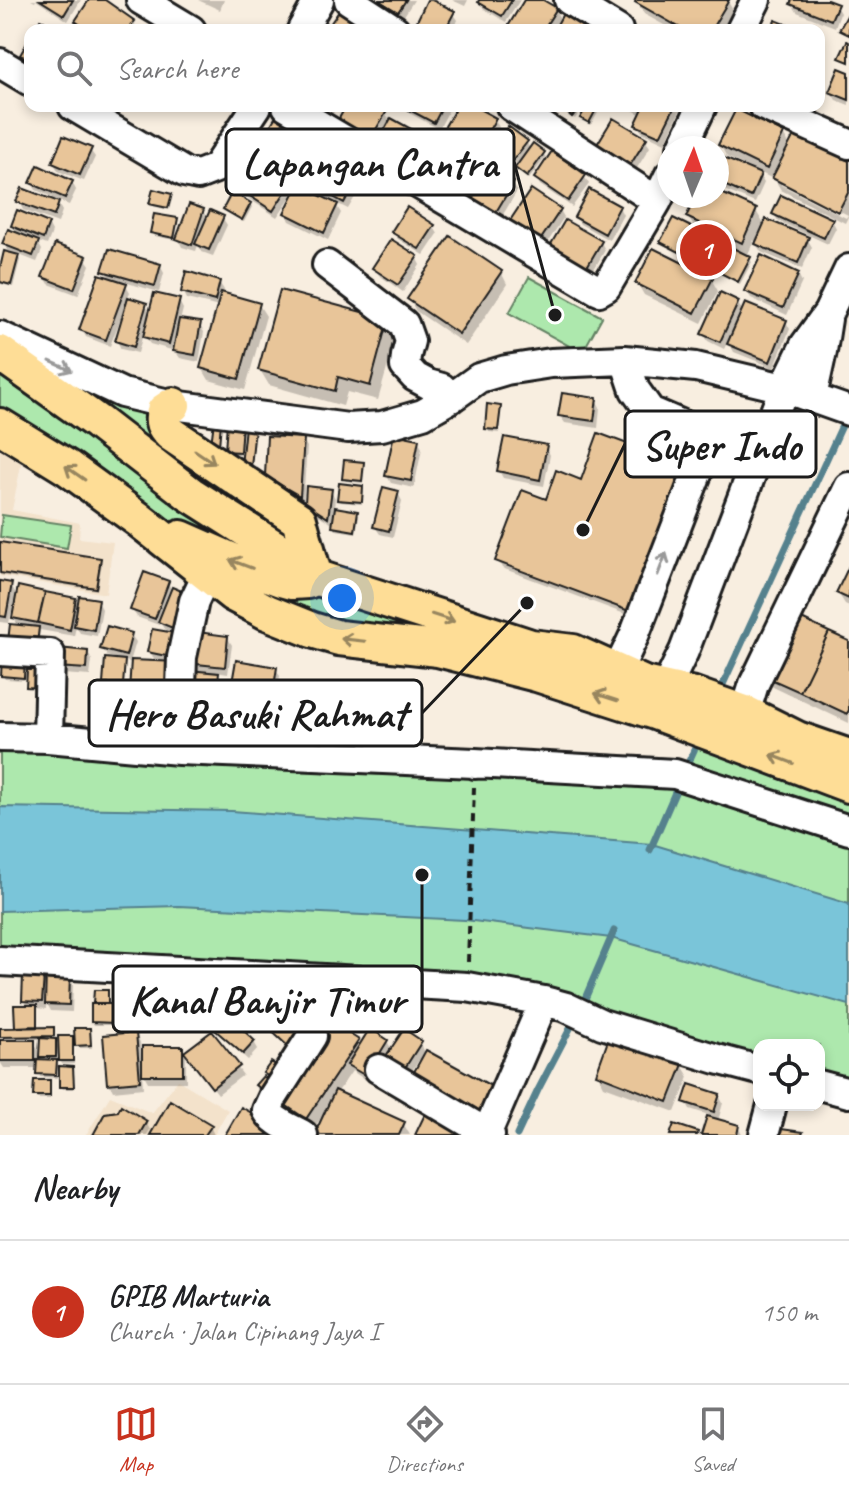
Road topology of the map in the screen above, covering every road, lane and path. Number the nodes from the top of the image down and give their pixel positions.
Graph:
1 (141, 0) edge
2 (319, 0) edge
3 (349, 0) edge
4 (569, 0) edge
5 (756, 0) edge
6 (181, 24) edge
7 (305, 24) edge
8 (386, 24) edge
9 (608, 24) edge
10 (744, 24) edge
11 (0, 63) edge
12 (24, 77) edge
13 (83, 112) edge
14 (253, 112) edge
15 (297, 112) edge
16 (522, 112) edge
17 (699, 112) edge
18 (777, 112) edge
19 (688, 136) edge
20 (849, 144) edge
21 (657, 186) edge
22 (657, 199) edge
23 (327, 265) dead end
24 (849, 269) edge
25 (828, 313) junction
26 (0, 336) edge
27 (0, 353) edge
28 (625, 360) junction
29 (784, 388) junction
30 (122, 393) junction
31 (451, 398) junction
32 (831, 404) edge
33 (173, 405) junction
34 (97, 422) junction
35 (0, 426) edge
36 (849, 487) edge
37 (138, 519) junction
38 (207, 574) junction
39 (315, 577) junction
40 (0, 651) edge
41 (617, 672) junction
42 (704, 710) junction
43 (0, 737) edge
44 (48, 738) junction
45 (179, 750) junction
46 (849, 757) edge
47 (475, 764) junction
48 (849, 785) edge
49 (849, 830) edge
50 (0, 961) edge
51 (467, 967) dead end
52 (555, 1004) junction
53 (312, 1036) dead end
54 (753, 1068) edge
55 (379, 1069) dead end
56 (825, 1087) edge
57 (849, 1093) edge
58 (770, 1111) edge
59 (303, 1135) edge
60 (487, 1135) edge
61 (764, 1135) edge

1 - 6 street
2 - 7 street
3 - 8 street
4 - 9 street
5 - 10 street
11 - 12 street
13 - 14 street
15 - 22 street
16 - 21 street
17 - 19 street
18 - 20 street
23 - 31 street
24 - 25 street
25 - 29 street
25 - 32 street
26 -> 30 street
27 - 34 main road
28 - 29 street
28 - 31 street
41 -> 28 street
29 - 32 street
29 - 42 street
30 - 33 street
30 - 34 street
31 - 33 street
33 -> 39 main road
34 - 39 main road
37 -> 35 main road
36 - 42 street
37 - 38 main road
39 -> 37 main road
42 -> 38 main road
38 - 45 street
39 -> 41 main road
40 - 44 street
41 - 42 main road
42 - 46 main road
48 -> 42 main road
43 - 44 street
44 - 45 street
45 - 47 street
47 - 49 street
47 - 51 path
50 - 52 street
52 - 54 street
52 - 60 street
53 - 59 street
55 - 60 street
56 - 57 street
58 - 61 street

